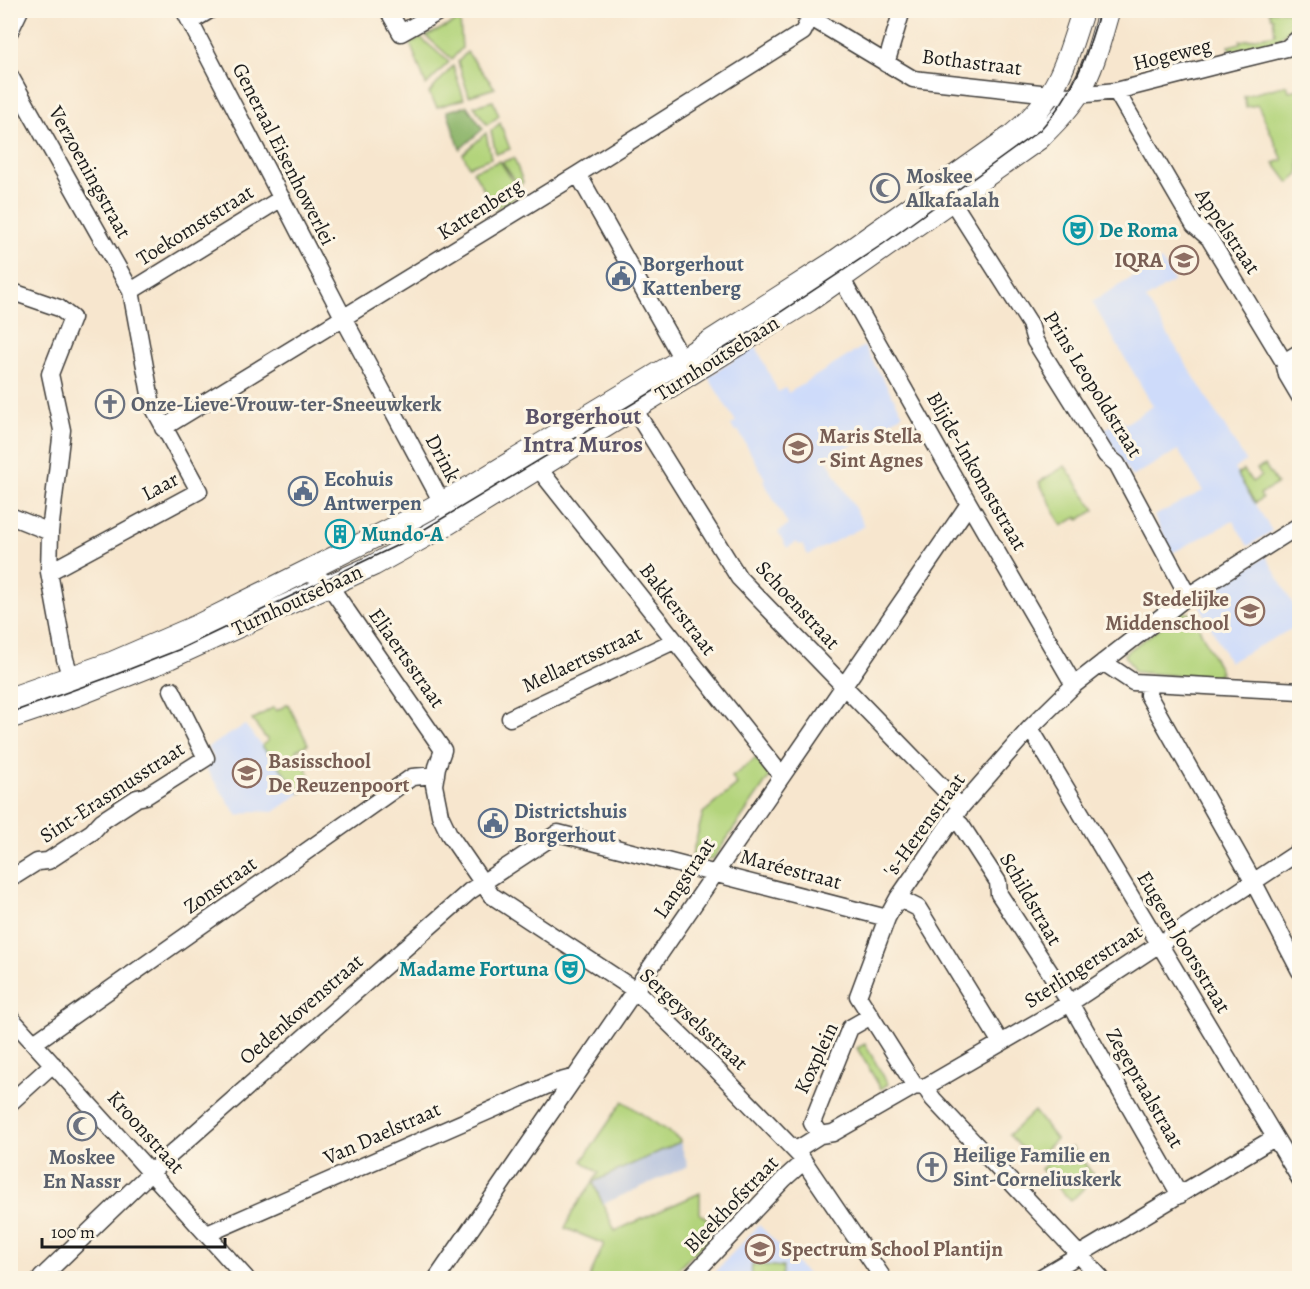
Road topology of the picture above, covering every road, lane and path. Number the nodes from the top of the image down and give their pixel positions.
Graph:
1 (20, 10) edge
2 (210, 10) edge
3 (388, 10) edge
4 (442, 10) edge
5 (902, 10) edge
6 (1083, 10) edge
7 (1109, 10) edge
8 (808, 13) edge
9 (187, 16) edge
10 (10, 31) edge
11 (1299, 37) edge
12 (886, 64) junction
13 (1090, 71) junction
14 (10, 75) edge
15 (1112, 91) junction
16 (1050, 95) junction
17 (1078, 95) junction
18 (578, 174) junction
19 (282, 198) junction
20 (952, 201) junction
21 (837, 271) junction
22 (10, 291) edge
23 (131, 291) junction
24 (344, 319) junction
25 (1299, 352) edge
26 (682, 359) junction
27 (1284, 362) junction
28 (1299, 397) edge
29 (634, 409) junction
30 (163, 428) junction
31 (539, 469) junction
32 (441, 503) junction
33 (969, 504) junction
34 (10, 516) edge
35 (452, 522) junction
36 (1299, 525) edge
37 (50, 532) junction
38 (49, 572) junction
39 (304, 573) junction
40 (329, 585) junction
41 (1188, 596) junction
42 (674, 641) junction
43 (1103, 662) junction
44 (71, 678) junction
45 (1141, 683) junction
46 (1074, 685) junction
47 (844, 688) junction
48 (172, 690) dead end
49 (1299, 691) edge
50 (10, 698) edge
51 (10, 718) edge
52 (510, 718) dead end
53 (1030, 728) junction
54 (443, 750) joint
55 (436, 775) junction
56 (782, 776) junction
57 (957, 812) junction
58 (1299, 851) edge
59 (715, 872) junction
60 (10, 879) edge
61 (1253, 881) junction
62 (483, 883) junction
63 (898, 898) junction
64 (886, 918) junction
65 (1159, 944) junction
66 (1299, 971) edge
67 (635, 990) junction
68 (1070, 1003) junction
69 (871, 1016) junction
70 (10, 1017) edge
71 (34, 1043) junction
72 (1001, 1043) junction
73 (53, 1064) junction
74 (576, 1077) junction
75 (920, 1086) junction
76 (10, 1103) edge
77 (820, 1135) junction
78 (1274, 1138) junction
79 (800, 1155) junction
80 (152, 1172) junction
81 (1299, 1179) edge
82 (1180, 1195) junction
83 (207, 1234) junction
84 (1079, 1255) junction
85 (41, 1278) edge
86 (246, 1278) edge
87 (437, 1278) edge
88 (690, 1278) edge
89 (883, 1278) edge
90 (1040, 1278) edge
91 (1101, 1278) edge

1 - 10 street
2 - 9 street
3 - 4 street
5 - 12 street
6 - 16 main road, Turnhoutsebaan
7 - 13 main road, Turnhoutsebaan
8 - 12 street, Bothastraat
8 - 18 street, Kattenberg
9 - 19 street, Generaal Eisenhowerlei
11 - 15 street, Hogeweg
12 - 16 street, Bothastraat
13 - 15 street
13 - 17 main road, Turnhoutsebaan
14 - 23 street, Verzoeningstraat
15 - 17 street, Hogeweg
15 - 27 street, Appelstraat
16 - 17 street, Hogeweg
16 - 21 main road, Turnhoutsebaan
17 - 20 main road, Turnhoutsebaan
18 - 24 street, Kattenberg
18 - 26 street
19 - 23 street, Toekomststraat
19 - 24 street, Generaal Eisenhowerlei
20 - 21 main road, Turnhoutsebaan
20 - 41 street, Prins Leopoldstraat
21 - 26 main road, Turnhoutsebaan
21 - 29 main road, Turnhoutsebaan
21 - 33 street, Blijde-Inkomststraat
22 - 37 street
23 - 30 street, Laar
24 - 30 street, Kattenberg
24 - 32 street, Drink
25 - 27 street
26 - 32 main road, Turnhoutsebaan
27 - 28 street, Appelstraat
29 - 31 main road, Turnhoutsebaan
29 - 47 street, Schoenstraat
30 - 38 street, Laar
31 - 35 main road, Turnhoutsebaan
31 - 42 street, Bakkerstraat
32 - 35 street, Drink
32 - 39 main road, Turnhoutsebaan
33 - 46 street, Blijde-Inkomststraat
33 - 47 street, Langstraat
34 - 37 street
35 - 40 main road, Turnhoutsebaan
36 - 41 street, 's-Herenstraat
37 - 38 street
38 - 44 street
39 - 40 street, Eliaertsstraat
39 - 44 main road, Turnhoutsebaan
40 - 51 main road, Turnhoutsebaan
40 - 54 street, Eliaertsstraat
41 - 43 street, 's-Herenstraat
42 - 52 street, Mellaertsstraat
42 - 56 street, Bakkerstraat
43 - 45 street
43 - 46 street, 's-Herenstraat
44 - 50 main road, Turnhoutsebaan
45 - 49 street
45 - 61 street
46 - 53 street, 's-Herenstraat
47 - 56 street, Langstraat
47 - 57 street, Schoenstraat
48 - 60 street, Sint-Erasmusstraat
53 - 57 street, 's-Herenstraat
53 - 65 street, Eugeen Joorsstraat
54 - 55 street, Sergeyselsstraat
55 - 62 street, Sergeyselsstraat
55 - 71 street, Zonstraat
56 - 59 street, Langstraat
57 - 63 street, 's-Herenstraat
57 - 68 street, Schildstraat
58 - 61 street, Sterlingerstraat
59 - 62 street, Maréestraat
59 - 64 street, Maréestraat
59 - 67 street, Langstraat
61 - 65 street, Sterlingerstraat
61 - 66 street
62 - 67 street, Sergeyselsstraat
62 - 80 street, Oedenkovenstraat
63 - 64 street, 's-Herenstraat
63 - 72 street
64 - 69 street, 's-Herenstraat
65 - 68 street, Sterlingerstraat
65 - 78 street, Eugeen Joorsstraat
67 - 74 street, Langstraat
67 - 79 street, Sergeyselsstraat
68 - 72 street, Sterlingerstraat
68 - 82 street, Zegepraalstraat
69 - 75 street, Koxplein
69 - 77 street, Koxplein
70 - 71 street, Kroonstraat
71 - 73 street, Kroonstraat
72 - 75 street, Sterlingerstraat
73 - 76 street
73 - 80 street, Kroonstraat
74 - 83 street, Van Daelstraat
74 - 87 street, Langstraat
75 - 77 street
75 - 84 street, Koxplein
77 - 79 street
78 - 81 street, Eugeen Joorsstraat
78 - 82 street
79 - 88 street, Bleekhofstraat
79 - 89 street, Sergeyselsstraat
80 - 83 street, Kroonstraat
80 - 85 street, Oedenkovenstraat
82 - 84 street
83 - 86 street, Kroonstraat
84 - 90 street
84 - 91 street, Koxplein

